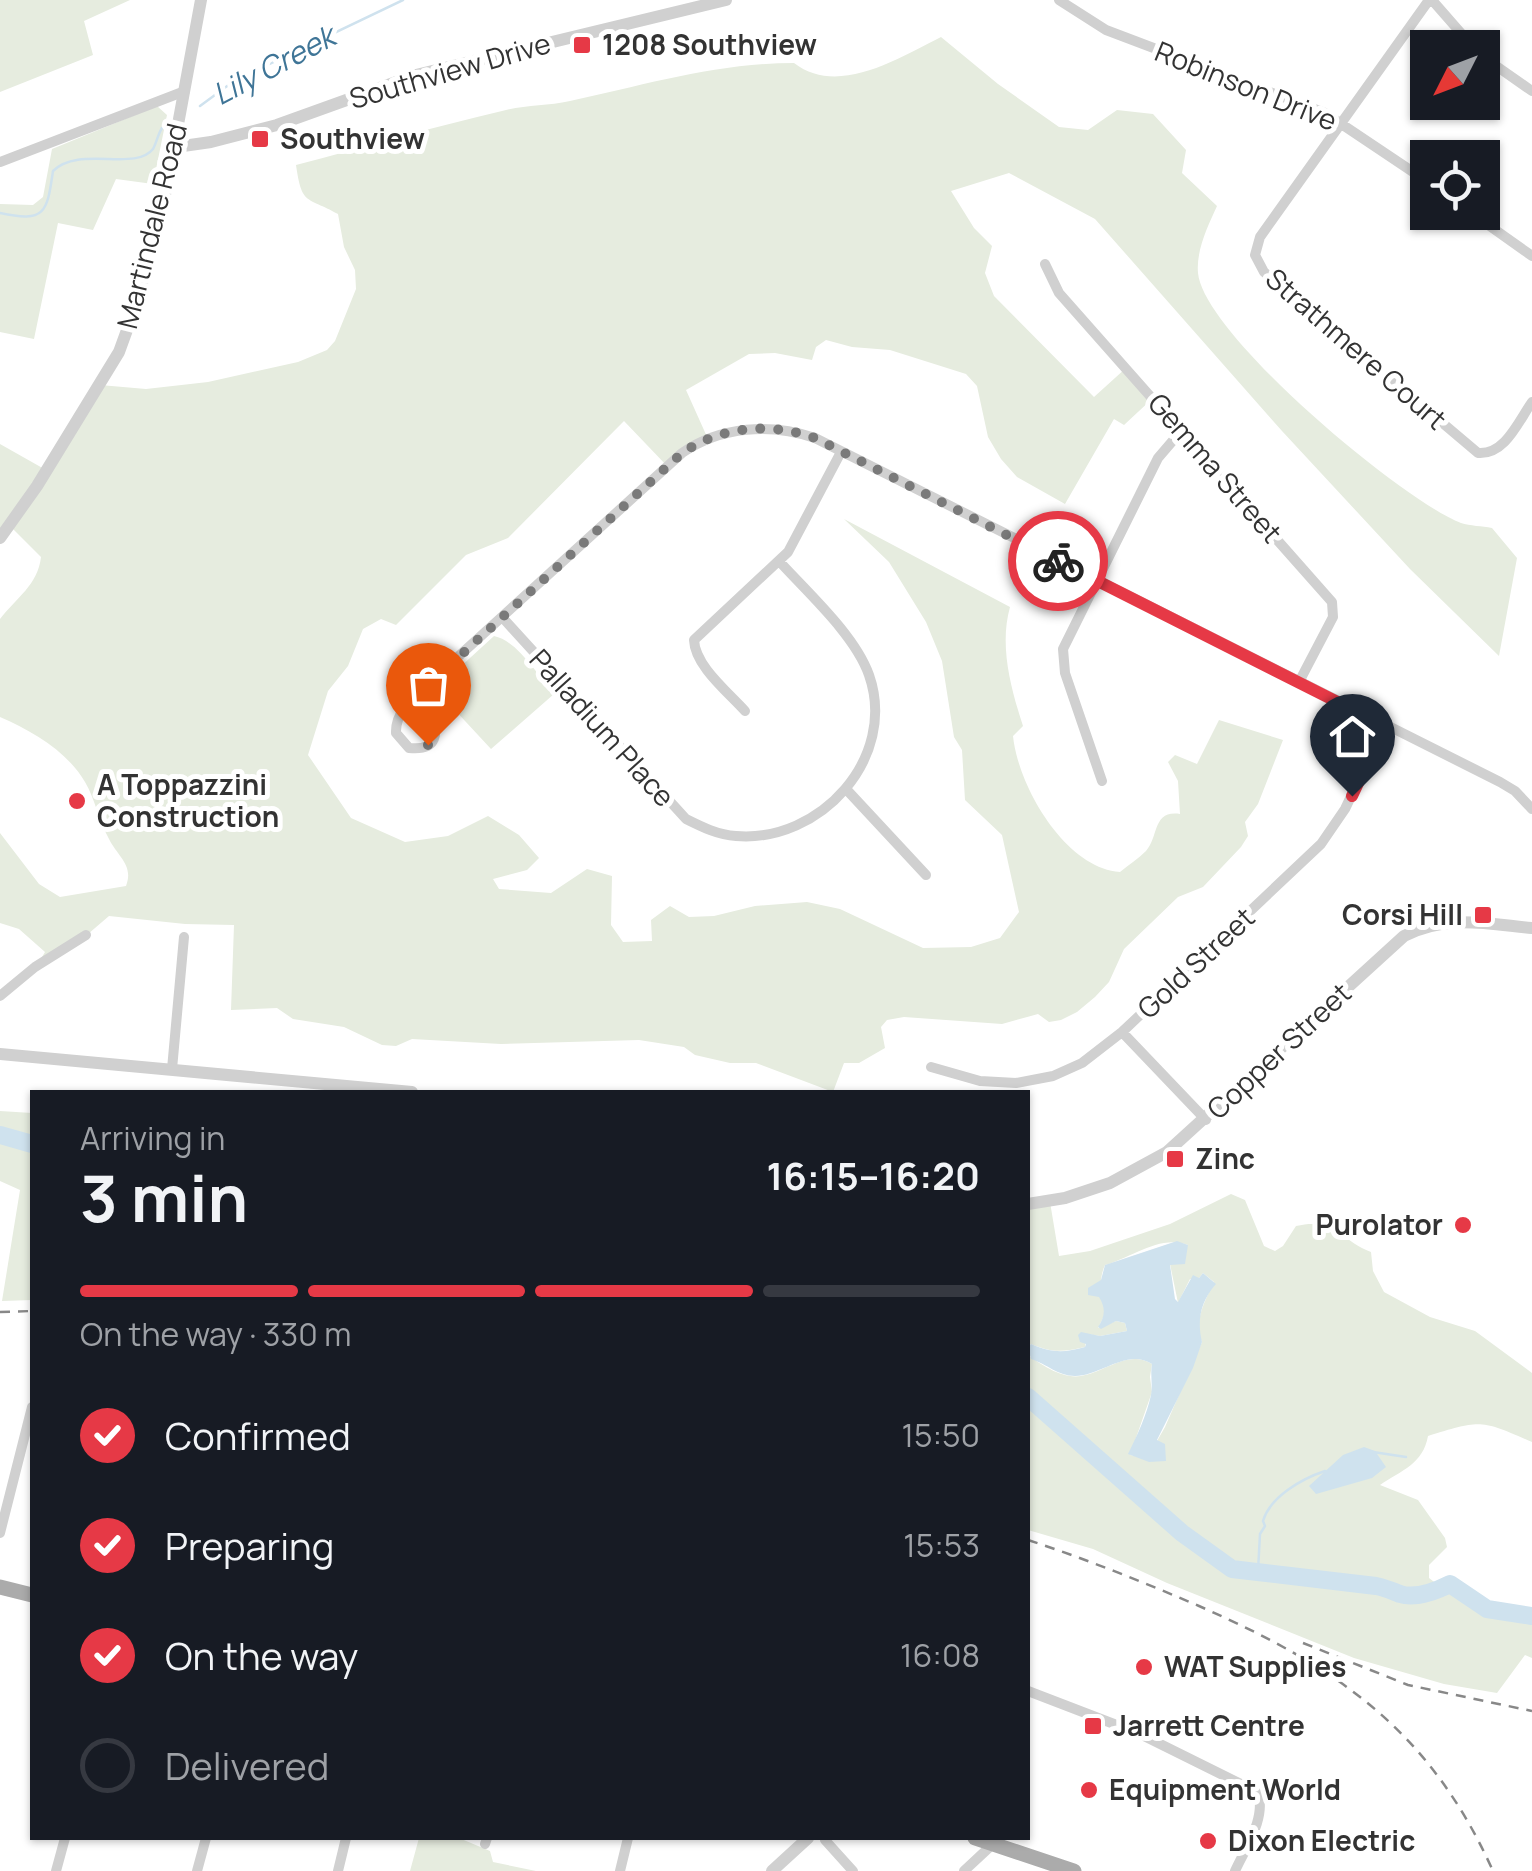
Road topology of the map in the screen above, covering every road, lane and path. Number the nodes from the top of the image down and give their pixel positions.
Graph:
1 (201, 0) edge
2 (726, 0) edge
3 (1059, 0) edge
4 (1430, 0) edge
5 (1458, 30) edge
6 (1500, 69) edge
7 (185, 91) junction
8 (1532, 91) edge
9 (1344, 124) junction
10 (176, 147) junction
11 (0, 162) edge
12 (1410, 170) edge
13 (1495, 230) edge
14 (1532, 256) edge
15 (1046, 264) dead end
16 (1532, 402) edge
17 (1182, 430) junction
18 (841, 452) junction
19 (0, 538) edge
20 (779, 562) junction
21 (1097, 581) junction
22 (502, 617) junction
23 (438, 676) junction
24 (1299, 682) junction
25 (745, 711) dead end
26 (1385, 726) junction
27 (1102, 781) dead end
28 (846, 789) junction
29 (1532, 809) edge
30 (926, 875) dead end
31 (1532, 928) edge
32 (86, 935) dead end
33 (184, 938) dead end
34 (0, 996) edge
35 (1122, 1032) junction
36 (0, 1054) edge
37 (931, 1068) dead end
38 (172, 1069) junction
39 (391, 1090) edge
40 (1206, 1120) junction
41 (1030, 1204) edge
42 (30, 1415) edge
43 (0, 1533) edge
44 (0, 1587) edge
45 (30, 1595) edge
46 (1030, 1692) edge
47 (64, 1840) edge
48 (205, 1840) edge
49 (346, 1840) edge
50 (628, 1840) edge
51 (806, 1840) edge
52 (825, 1840) dead end
53 (984, 1840) edge
54 (994, 1842) junction
55 (56, 1871) edge
56 (197, 1871) edge
57 (338, 1871) edge
58 (620, 1871) edge
59 (772, 1871) edge
60 (854, 1871) edge
61 (964, 1871) edge
62 (1074, 1871) edge
63 (1235, 1871) edge

1 - 7 street, Martindale Road
2 - 10 street, Southview Drive
3 - 9 street, Robinson Drive
4 - 5 street
4 - 9 street
6 - 8 street
7 - 10 street, Martindale Road
7 - 11 street
9 - 12 street, Robinson Drive
9 - 16 street, Strathmere Court
10 - 19 street, Martindale Road
13 - 14 street
15 - 17 street, Gemma Street
17 - 21 street
17 - 24 street, Gemma Street
18 - 20 street
18 - 21 street
18 - 22 street
20 - 25 street
20 - 28 street, Palladium Place
21 - 24 street
21 - 27 street
22 - 23 street
22 - 28 street, Palladium Place
23 - 23 street
24 - 26 street
26 - 29 street
26 - 35 street, Gold Street
28 - 30 street
31 - 40 street, Copper Street
32 - 34 street
33 - 38 street
35 - 37 street, Gold Street
35 - 40 street
36 - 38 street
38 - 39 street
40 - 41 street, Copper Street
42 - 43 street
44 - 45 main road
46 - 63 street
47 - 55 street
48 - 56 street
49 - 57 street
50 - 58 street
51 - 59 street
52 - 60 street
53 - 54 main road
54 - 61 street
54 - 62 main road

